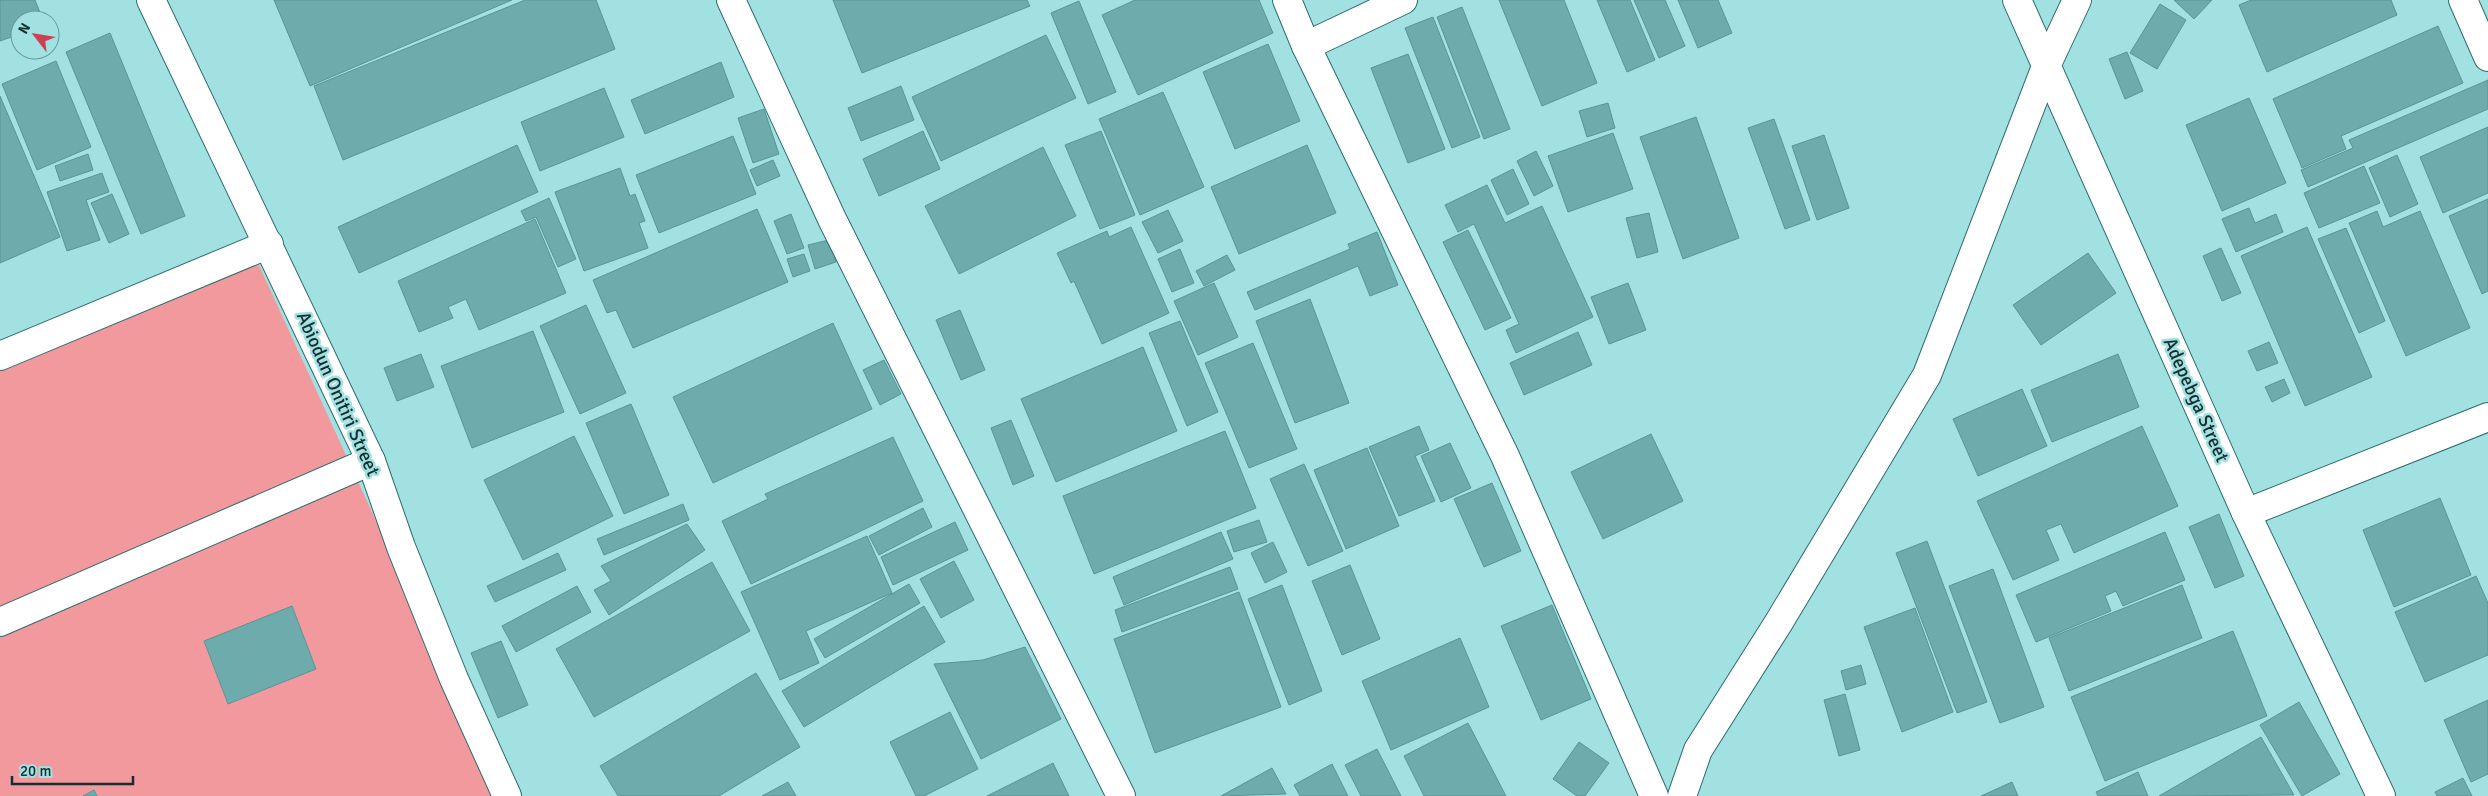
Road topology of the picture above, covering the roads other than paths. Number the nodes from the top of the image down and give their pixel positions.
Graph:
1 (151, 0) edge
2 (731, 0) edge
3 (1287, 0) edge
4 (1403, 0) edge
5 (2017, 0) edge
6 (2077, 0) edge
7 (2463, 0) edge
8 (1306, 46) junction
9 (2488, 57) edge
10 (2047, 64) junction
11 (269, 244) junction
12 (0, 356) edge
13 (2488, 417) edge
14 (370, 461) junction
15 (2246, 513) junction
16 (0, 622) edge
17 (507, 796) edge
18 (1121, 796) edge
19 (1654, 796) edge
20 (1682, 796) edge
21 (2381, 796) edge

1 - 11 street, Abiodun Onitiri Street
2 - 18 street
3 - 8 street
4 - 8 street
5 - 10 street, Adepebga Street
6 - 10 street
7 - 9 street
8 - 19 street
10 - 15 street, Adepebga Street
10 - 20 street
11 - 12 street
11 - 14 street, Abiodun Onitiri Street
13 - 15 street
14 - 16 street
14 - 17 street, Abiodun Onitiri Street
15 - 21 street, Adepebga Street

